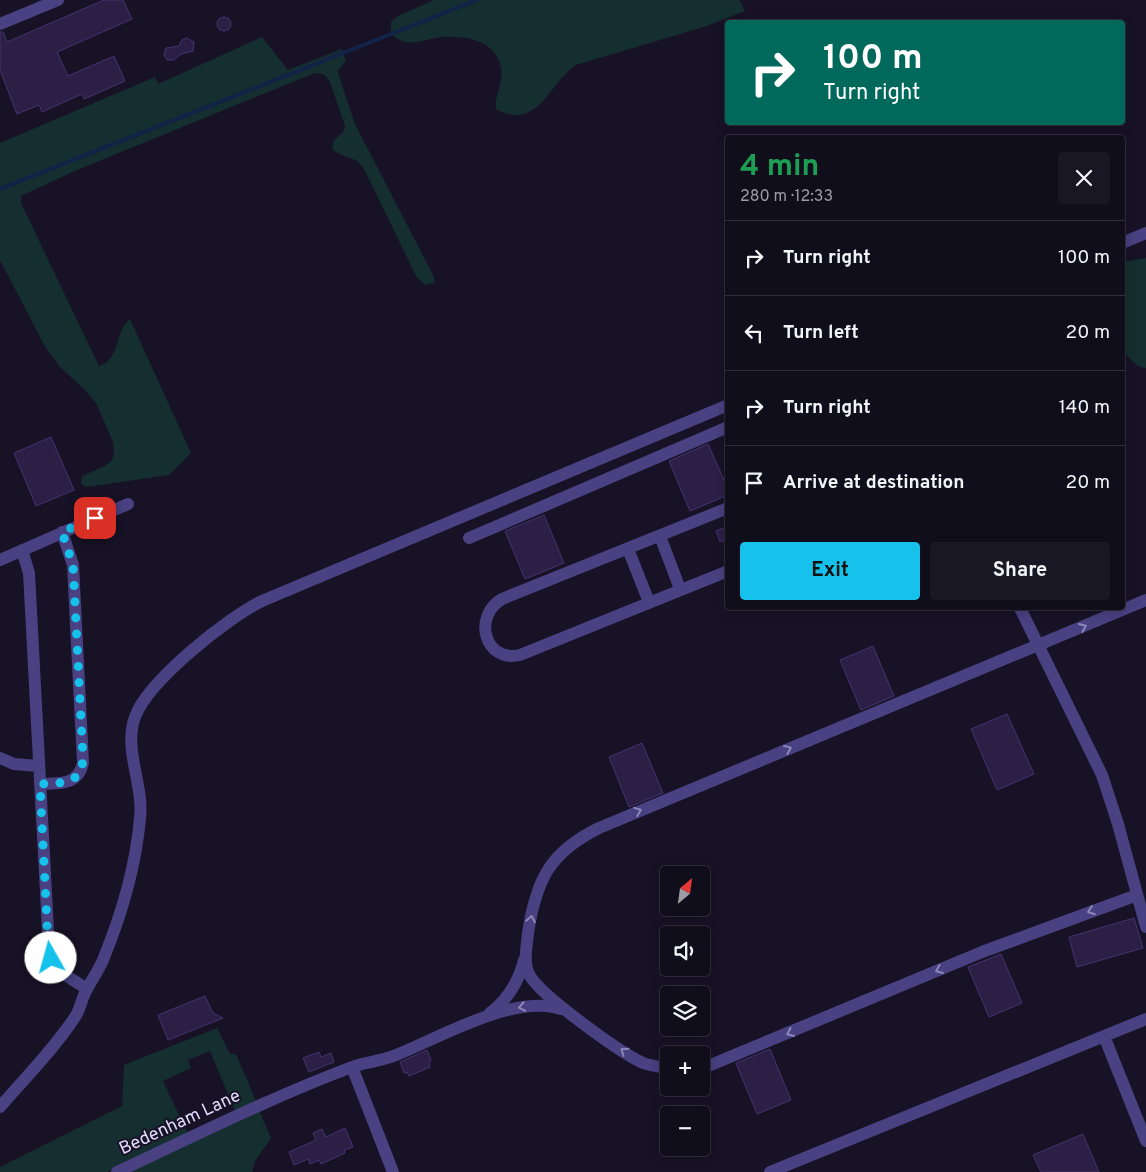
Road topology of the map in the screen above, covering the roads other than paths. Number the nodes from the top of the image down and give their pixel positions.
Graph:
1 (58, 0) edge
2 (0, 24) edge
3 (1146, 232) edge
4 (1125, 241) edge
5 (725, 406) edge
6 (725, 429) edge
7 (128, 504) dead end
8 (725, 509) edge
9 (62, 532) junction
10 (660, 536) junction
11 (469, 538) dead end
12 (628, 549) junction
13 (22, 550) junction
14 (0, 560) edge
15 (725, 572) edge
16 (680, 589) junction
17 (1146, 600) edge
18 (649, 602) junction
19 (1125, 609) edge
20 (1021, 610) edge
21 (1123, 610) edge
22 (1038, 646) junction
23 (0, 758) edge
24 (39, 766) junction
25 (40, 784) junction
26 (1139, 888) edge
27 (1146, 927) edge
28 (526, 953) junction
29 (87, 989) junction
30 (566, 1011) junction
31 (1146, 1019) edge
32 (479, 1020) junction
33 (1104, 1036) junction
34 (710, 1065) edge
35 (660, 1066) edge
36 (352, 1067) junction
37 (0, 1108) edge
38 (1146, 1141) edge
39 (117, 1172) edge
40 (393, 1172) edge
41 (770, 1172) edge

1 - 2 street
3 - 4 street
5 - 29 street
6 - 11 street
7 - 9 street
8 - 10 street
9 - 13 street
9 - 25 street
10 - 12 street
10 - 16 street
12 - 18 street
12 - 18 street
13 - 14 street
13 - 24 street
15 - 16 street
16 - 18 street
19 -> 17 street
20 - 22 street
22 -> 21 street
22 - 26 street
28 -> 22 street
23 - 24 street
24 - 25 street
25 - 29 street
26 - 27 street
26 -> 34 street
28 - 30 street
28 - 32 street
29 - 37 street
30 -> 32 street
35 -> 30 street
31 - 33 street
32 - 36 street, Bedenham Lane
33 - 38 street
33 - 41 street
36 - 39 street, Bedenham Lane
36 - 40 street

